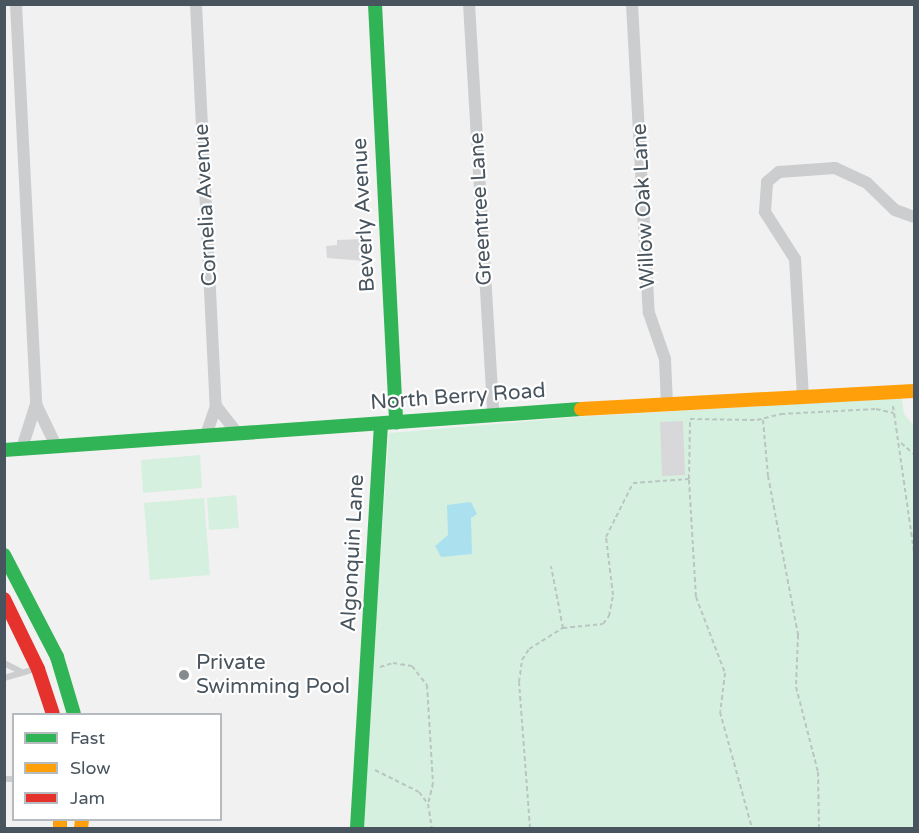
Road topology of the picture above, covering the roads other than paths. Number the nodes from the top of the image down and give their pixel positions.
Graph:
1 (16, 4) edge
2 (196, 4) edge
3 (375, 4) edge
4 (469, 4) edge
5 (632, 4) edge
6 (915, 217) edge
7 (915, 391) edge
8 (803, 397) junction
9 (36, 404) junction
10 (667, 405) junction
11 (216, 406) junction
12 (493, 414) junction
13 (388, 423) junction
14 (237, 433) junction
15 (206, 435) junction
16 (56, 446) junction
17 (22, 448) junction
18 (4, 450) edge
19 (6, 562) edge
20 (4, 599) edge
21 (59, 661) junction
22 (4, 663) edge
23 (38, 669) junction
24 (23, 673) junction
25 (4, 678) edge
26 (53, 713) edge
27 (74, 713) edge
28 (357, 828) edge

1 - 9 street
2 - 11 street, Cornelia Avenue
3 - 13 main road, Beverly Avenue
4 - 12 street, Greentree Lane
5 - 10 street, Willow Oak Lane
6 - 8 street
7 - 8 main road, North Berry Road
8 - 10 main road, North Berry Road
9 - 16 street
9 - 17 street
10 - 12 main road, North Berry Road
11 - 14 street
11 - 15 street, Cornelia Avenue
12 - 13 main road, North Berry Road
13 - 14 main road, North Berry Road
13 - 28 main road, Algonquin Lane
14 - 15 main road, North Berry Road
15 - 16 main road, North Berry Road
16 - 17 main road, North Berry Road
17 - 18 main road, North Berry Road
19 - 21 main road
20 - 23 main road
21 - 23 main road
21 - 27 main road
22 - 24 lane
23 - 24 lane
23 - 26 main road
24 - 25 lane

